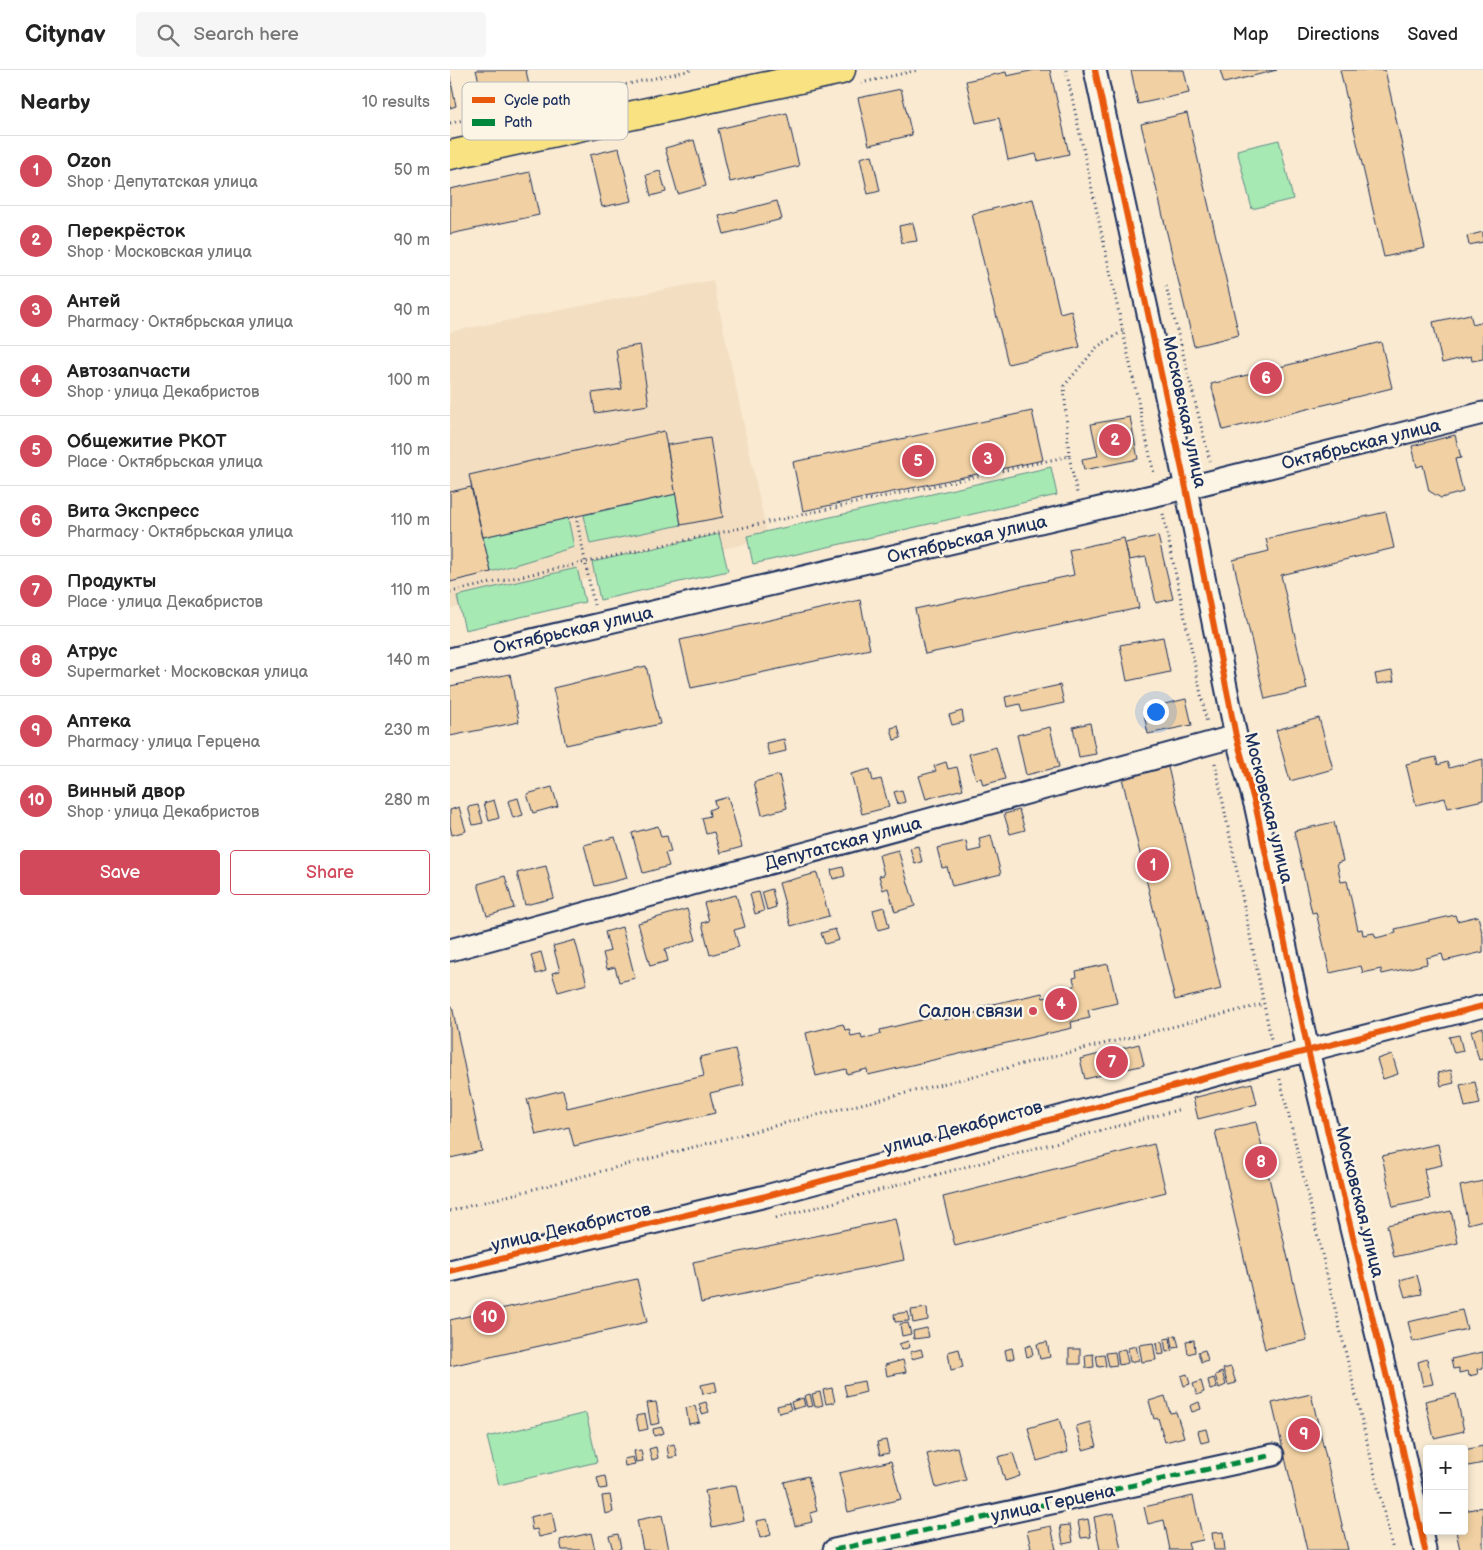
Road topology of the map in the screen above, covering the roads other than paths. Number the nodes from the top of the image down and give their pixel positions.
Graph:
1 (841, 70) edge
2 (1095, 70) edge
3 (628, 116) edge
4 (519, 140) edge
5 (450, 155) edge
6 (1483, 412) edge
7 (1186, 488) junction
8 (450, 659) edge
9 (1236, 736) junction
10 (450, 950) edge
11 (1483, 1006) edge
12 (1308, 1050) junction
13 (450, 1270) edge
14 (1273, 1456) dead end
15 (834, 1550) edge
16 (1425, 1550) edge

1 - 3 main road
2 - 7 street, Московская улица
4 - 5 main road
6 - 7 street, Октябрьская улица
7 - 8 street, Октябрьская улица
7 - 9 street, Московская улица
9 - 10 street, Депутатская улица
9 - 12 street, Московская улица
11 - 12 street, улица Декабристов
12 - 13 street, улица Декабристов
12 - 16 street, Московская улица
14 - 15 street, улица Герцена

